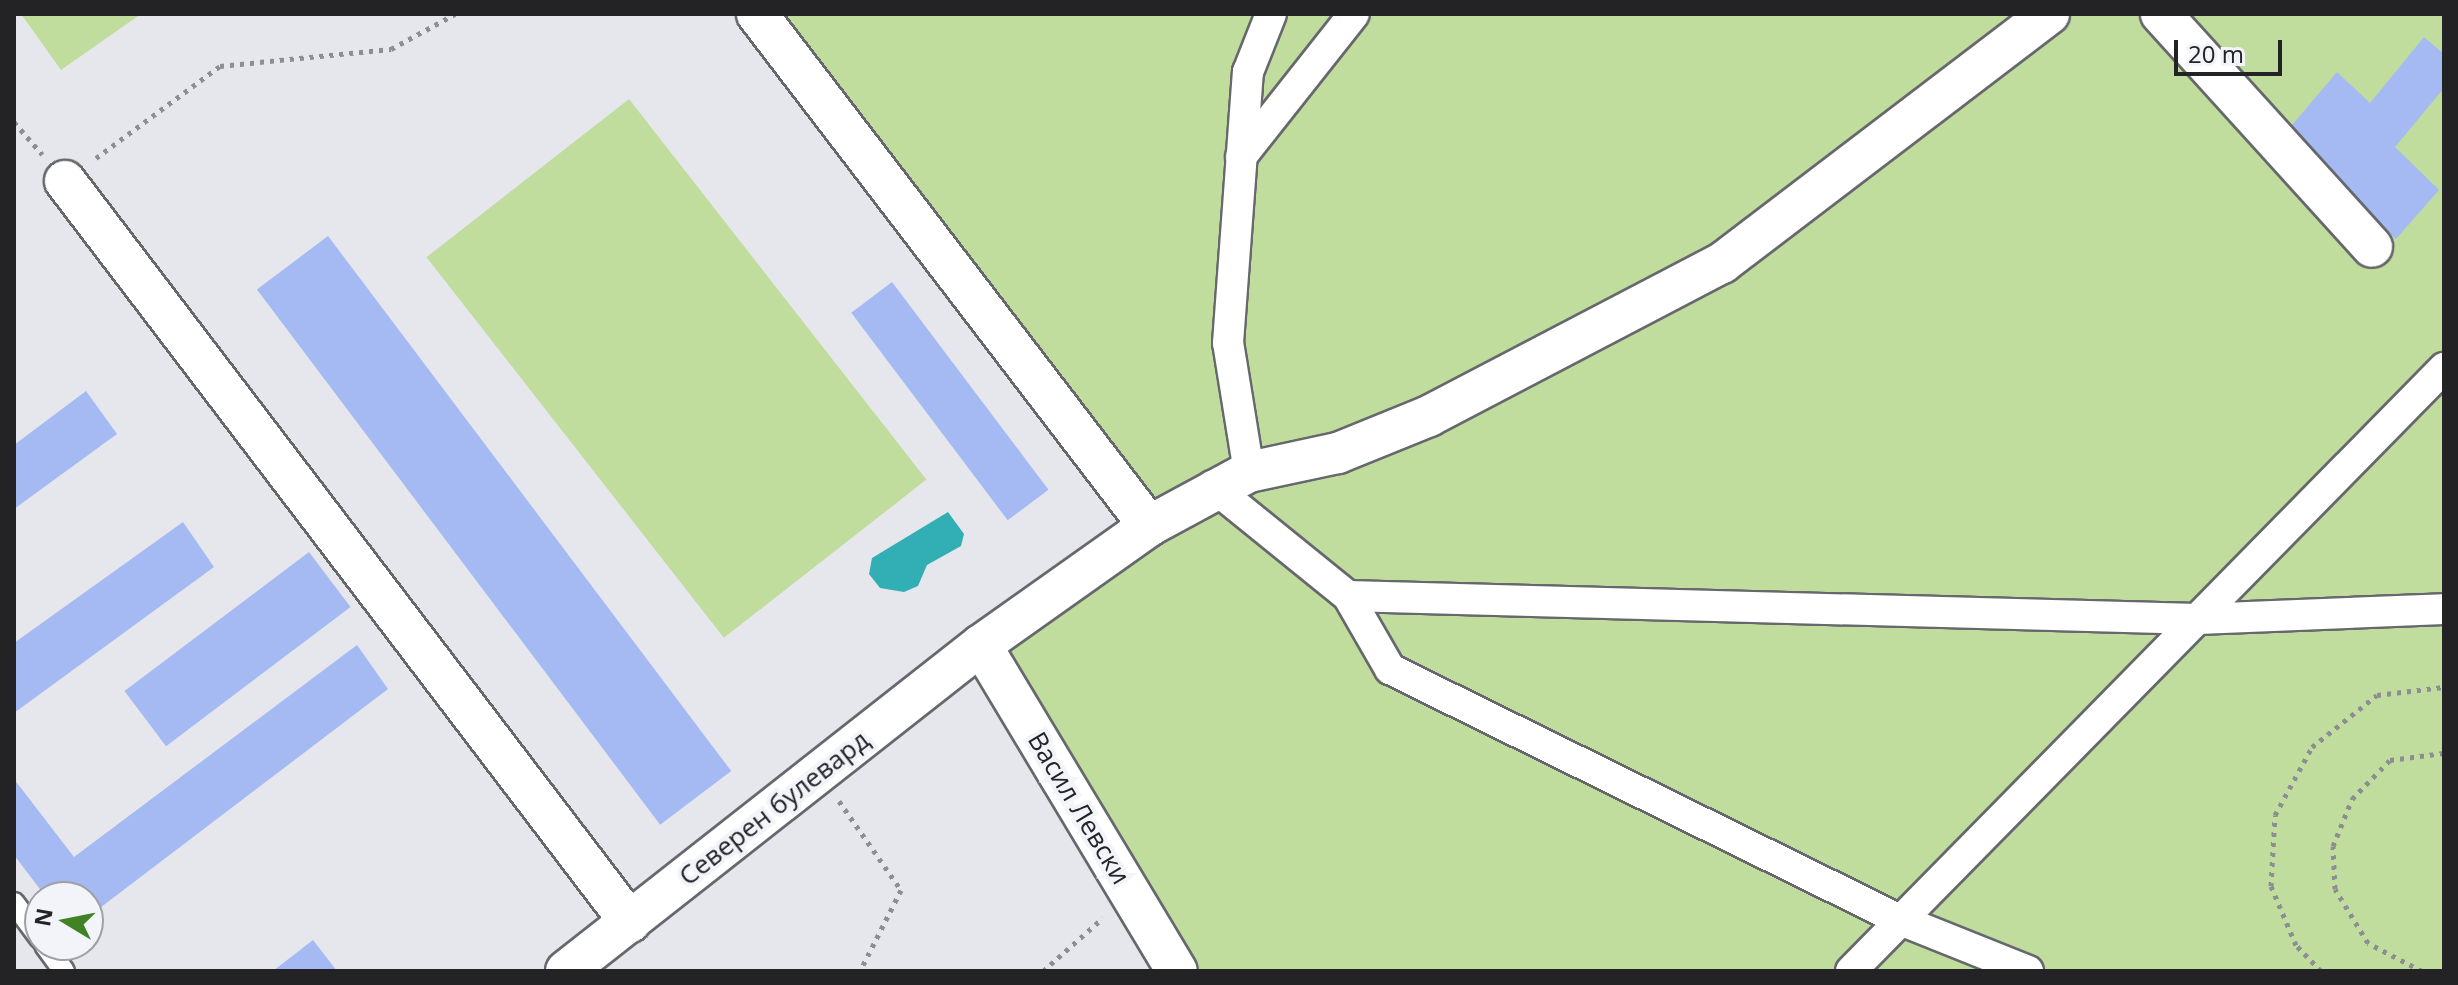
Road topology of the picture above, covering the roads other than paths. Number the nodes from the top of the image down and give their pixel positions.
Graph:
1 (757, 14) edge
2 (1271, 14) edge
3 (1354, 14) edge
4 (2049, 14) edge
5 (2161, 14) edge
6 (1241, 157) junction
7 (65, 181) road end
8 (2372, 247) dead end
9 (2444, 368) edge
10 (1249, 472) junction
11 (1212, 486) junction
12 (1149, 526) junction
13 (1348, 596) junction
14 (2444, 609) edge
15 (2198, 619) junction
16 (981, 645) junction
17 (1898, 919) junction
18 (630, 922) junction
19 (566, 971) edge
20 (1177, 971) edge
21 (1851, 971) edge
22 (2028, 971) edge

1 - 12 street
2 - 6 street
3 - 6 street
4 - 10 street, Северен булевард
5 - 8 street
6 - 10 street
7 - 18 street
9 - 15 street
10 - 11 street, Северен булевард
11 - 12 street, Северен булевард
11 - 13 street
12 - 16 street, Северен булевард
13 - 15 street
13 - 17 street
14 - 15 street
15 - 17 street
16 - 18 street, Северен булевард
16 - 20 street, Васил Левски
17 - 21 street
17 - 22 street
18 - 19 street, Северен булевард

